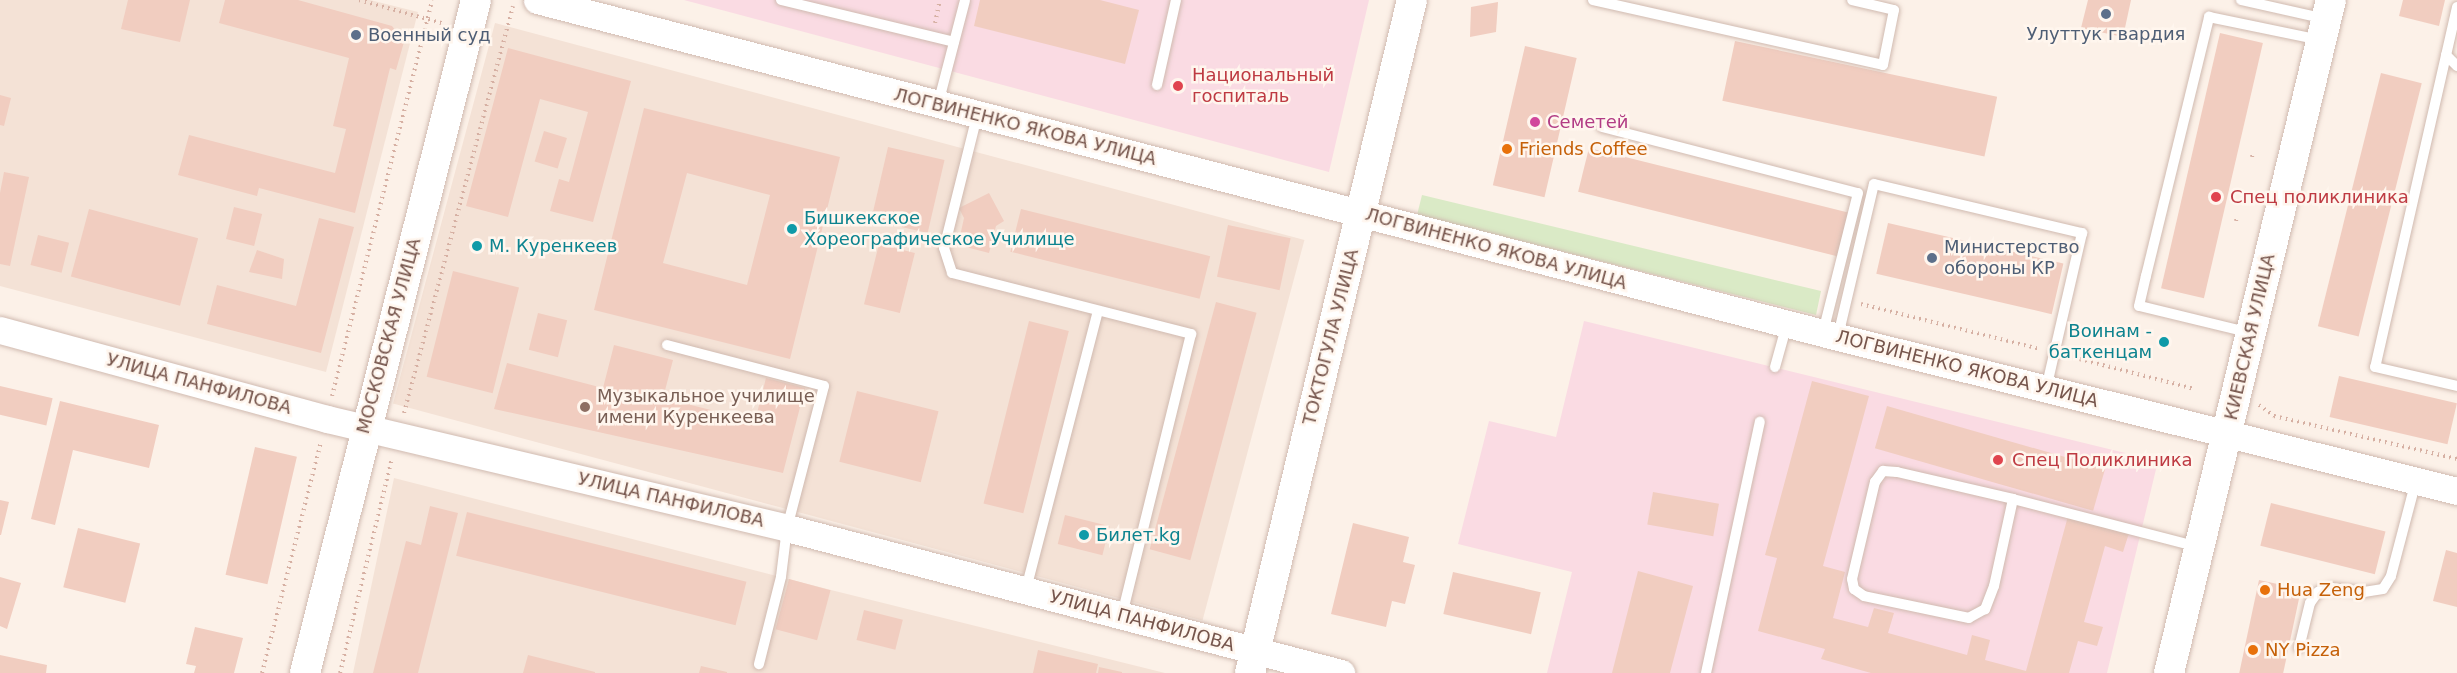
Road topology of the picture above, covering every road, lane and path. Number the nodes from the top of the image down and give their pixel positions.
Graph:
1 (359, 0) edge
2 (432, 0) edge
3 (476, 0) edge
4 (515, 0) edge
5 (537, 0) edge
6 (781, 0) edge
7 (940, 0) edge
8 (965, 0) edge
9 (1176, 0) edge
10 (1412, 0) edge
11 (1593, 0) edge
12 (1852, 0) edge
13 (2241, 0) edge
14 (1614, 2) edge
15 (2457, 7) edge
16 (428, 20) junction
17 (2326, 20) edge
18 (469, 31) junction
19 (931, 37) junction
20 (954, 42) junction
21 (2446, 56) junction
22 (2457, 66) edge
23 (1157, 85) dead end
24 (938, 105) junction
25 (977, 116) junction
26 (1602, 127) dead end
27 (1361, 214) junction
28 (1831, 297) junction
29 (1098, 311) junction
30 (1787, 324) junction
31 (0, 330) edge
32 (2251, 333) junction
33 (1830, 334) junction
34 (667, 345) dead end
35 (2047, 351) dead end
36 (2058, 354) dead end
37 (1775, 367) dead end
38 (2457, 386) edge
39 (2046, 389) junction
40 (2195, 389) dead end
41 (2256, 403) dead end
42 (327, 418) junction
43 (1760, 422) dead end
44 (366, 428) junction
45 (398, 434) junction
46 (2227, 434) junction
47 (2457, 459) edge
48 (2416, 481) junction
49 (2457, 490) edge
50 (2013, 499) junction
51 (788, 528) junction
52 (2200, 548) junction
53 (1026, 591) junction
54 (1122, 616) junction
55 (2300, 648) dead end
56 (1253, 662) edge
57 (759, 664) dead end
58 (262, 673) edge
59 (304, 673) edge
60 (340, 673) edge
61 (1341, 673) edge
62 (1706, 673) edge
63 (2169, 673) edge

1 - 16 path
2 - 16 path
3 - 18 main road, МОСКОВСКАЯ УЛИЦА
4 - 45 path
5 - 24 street, ЛОГВИНЕНКО ЯКОВА УЛИЦА
6 - 19 lane
7 - 19 path
8 - 20 lane
9 - 23 lane
10 - 27 main road, ТОКТОГУЛА УЛИЦА
11 - 14 lane
12 - 14 lane
13 - 17 lane
15 - 21 lane
16 - 18 path
16 - 42 path
17 - 32 main road, КИЕВСКАЯ УЛИЦА
17 - 32 lane
18 - 44 main road, МОСКОВСКАЯ УЛИЦА
19 - 20 lane
20 - 24 lane
21 - 22 lane
21 - 38 lane
24 - 25 street, ЛОГВИНЕНКО ЯКОВА УЛИЦА
25 - 27 street, ЛОГВИНЕНКО ЯКОВА УЛИЦА
25 - 29 lane
26 - 28 lane
27 - 30 street, ЛОГВИНЕНКО ЯКОВА УЛИЦА
27 - 56 main road, ТОКТОГУЛА УЛИЦА
28 - 33 lane
28 - 35 path
29 - 53 lane
29 - 54 lane
30 - 33 street, ЛОГВИНЕНКО ЯКОВА УЛИЦА
30 - 37 lane
31 - 42 street, УЛИЦА ПАНФИЛОВА
32 - 46 main road, КИЕВСКАЯ УЛИЦА
33 - 39 street, ЛОГВИНЕНКО ЯКОВА УЛИЦА
33 - 39 lane
34 - 51 lane
36 - 40 path
39 - 46 street, ЛОГВИНЕНКО ЯКОВА УЛИЦА
41 - 47 path
42 - 44 street, УЛИЦА ПАНФИЛОВА
42 - 58 path
43 - 62 lane
44 - 45 street, УЛИЦА ПАНФИЛОВА
44 - 59 main road, МОСКОВСКАЯ УЛИЦА
45 - 51 street, УЛИЦА ПАНФИЛОВА
45 - 60 path
46 - 48 street, ЛОГВИНЕНКО ЯКОВА УЛИЦА
46 - 52 main road, КИЕВСКАЯ УЛИЦА
48 - 49 street, ЛОГВИНЕНКО ЯКОВА УЛИЦА
48 - 55 lane
50 - 50 lane
50 - 52 lane
51 - 53 street, УЛИЦА ПАНФИЛОВА
51 - 57 lane
52 - 63 main road, КИЕВСКАЯ УЛИЦА
53 - 54 street, УЛИЦА ПАНФИЛОВА
54 - 56 street, УЛИЦА ПАНФИЛОВА
56 - 61 street, УЛИЦА ПАНФИЛОВА

